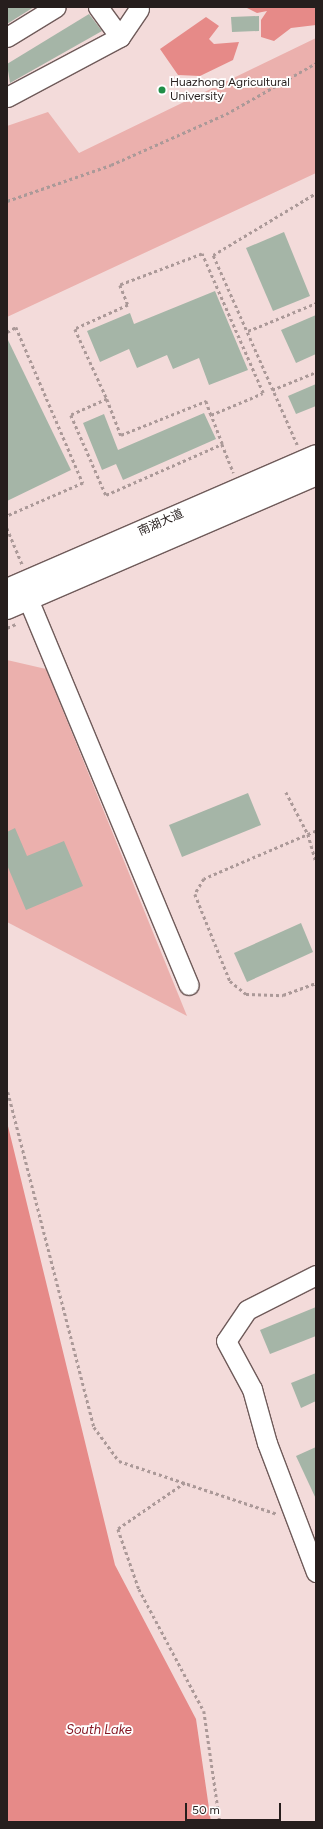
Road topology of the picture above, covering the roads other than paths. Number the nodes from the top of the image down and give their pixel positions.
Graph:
1 (56, 7) edge
2 (98, 7) edge
3 (139, 9) dead end
4 (7, 37) edge
5 (120, 37) junction
6 (8, 94) edge
7 (309, 450) edge
8 (316, 474) edge
9 (7, 590) edge
10 (29, 590) junction
11 (7, 608) edge
12 (189, 984) dead end
13 (316, 1275) edge
14 (316, 1572) edge

1 - 4 street
2 - 5 street
3 - 5 street
5 - 6 street
7 - 10 main road, 南湖大道
8 - 10 main road, 南湖大道
9 - 10 main road, 南湖大道
10 - 11 main road, 南湖大道
10 - 12 street
13 - 14 street

